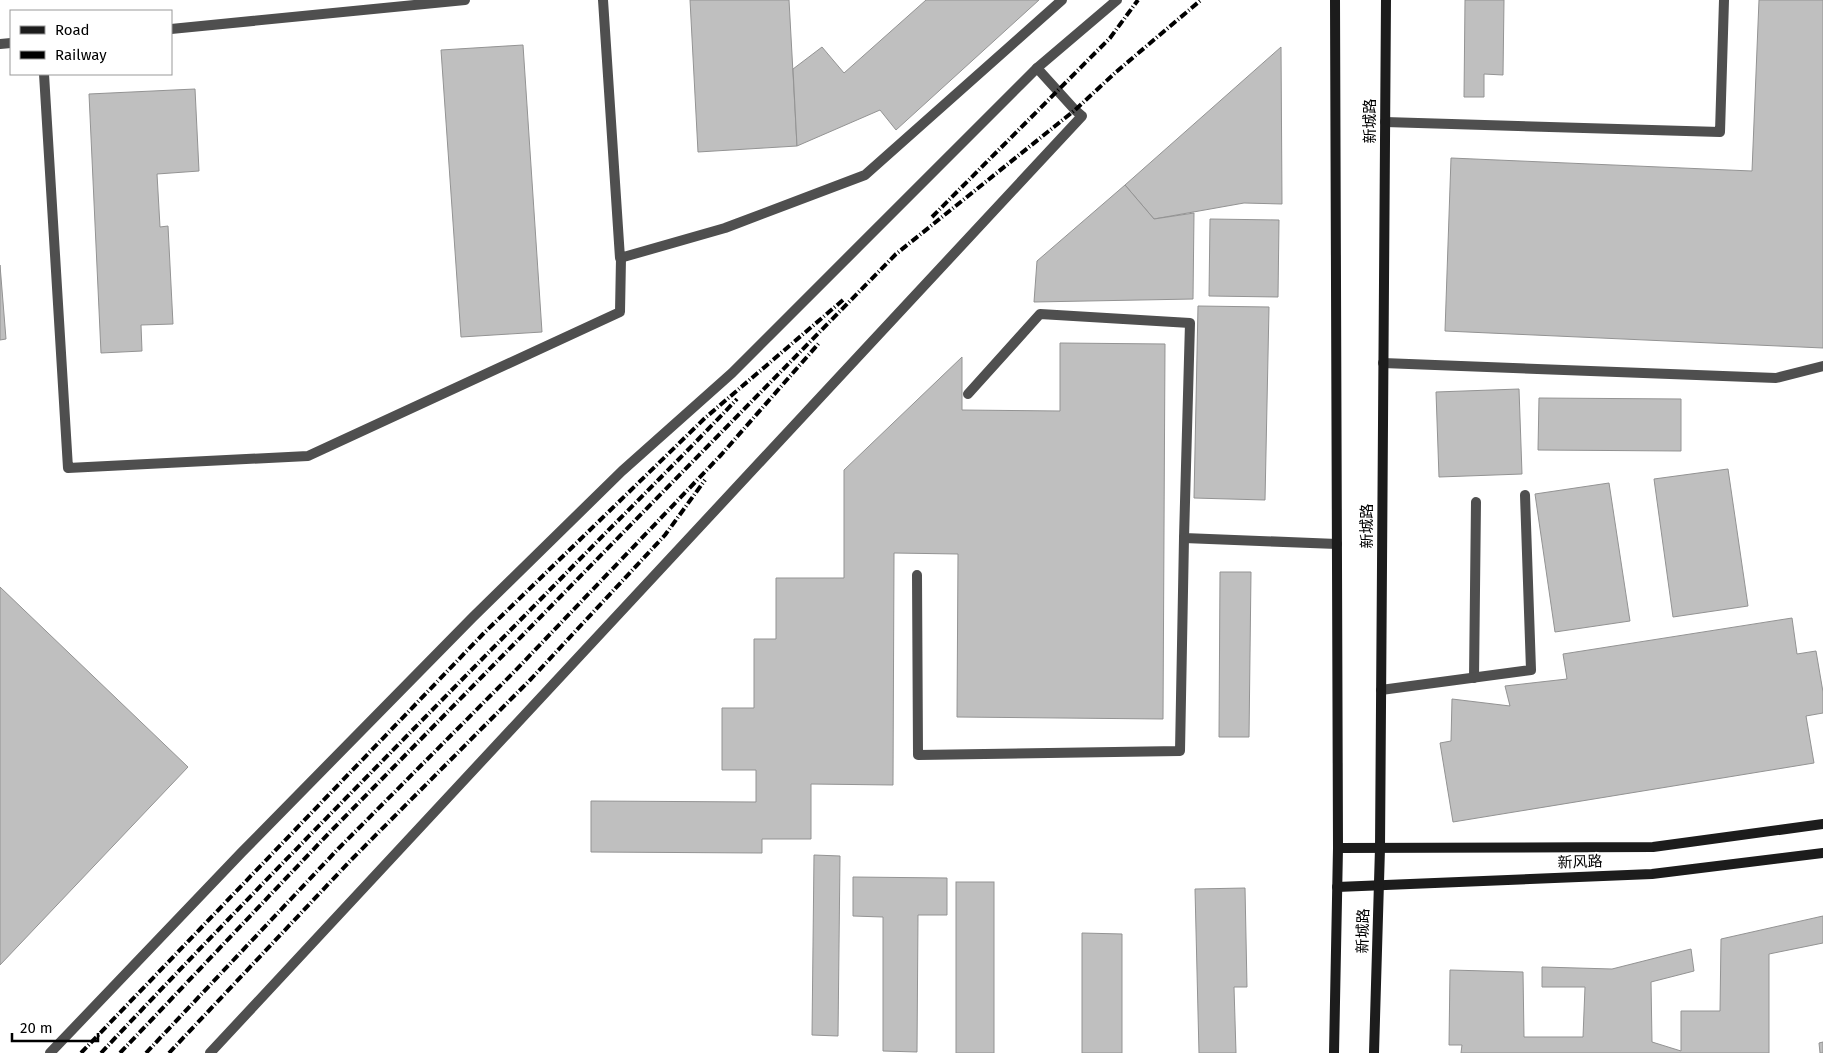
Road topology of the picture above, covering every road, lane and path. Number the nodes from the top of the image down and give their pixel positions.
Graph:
1 (465, 0) edge
2 (603, 0) edge
3 (1062, 0) edge
4 (1117, 0) edge
5 (1335, 0) edge
6 (1386, 0) edge
7 (1724, 0) edge
8 (172, 29) edge
9 (1037, 68) junction
10 (44, 75) edge
11 (1385, 122) junction
12 (621, 258) junction
13 (1383, 363) junction
14 (1823, 366) edge
15 (968, 394) dead end
16 (1525, 494) dead end
17 (1476, 502) dead end
18 (1184, 538) junction
19 (1337, 544) junction
20 (917, 575) dead end
21 (1474, 678) junction
22 (1381, 690) junction
23 (1823, 824) edge
24 (1338, 848) junction
25 (1380, 848) junction
26 (1823, 853) edge
27 (1379, 886) junction
28 (1337, 887) junction
29 (50, 1053) edge
30 (210, 1053) edge
31 (1334, 1053) edge
32 (1374, 1053) edge

1 - 8 lane
2 - 12 lane
3 - 12 lane
4 - 9 lane
5 - 19 main road, 新城路
6 - 11 main road, 新城路
7 - 11 lane
9 - 29 lane
9 - 30 lane
10 - 12 lane
11 - 13 main road, 新城路
13 - 14 lane
13 - 22 main road, 新城路
15 - 18 lane
16 - 21 lane
17 - 21 lane
18 - 19 lane
18 - 20 lane
19 - 24 main road, 新城路
21 - 22 lane
22 - 25 main road, 新城路
23 - 25 main road, 新风路
24 - 25 main road, 新风路
24 - 28 main road, 新城路
25 - 27 main road, 新城路
26 - 27 main road, 新风路
27 - 28 main road, 新风路
27 - 32 main road, 新城路
28 - 31 main road, 新城路

